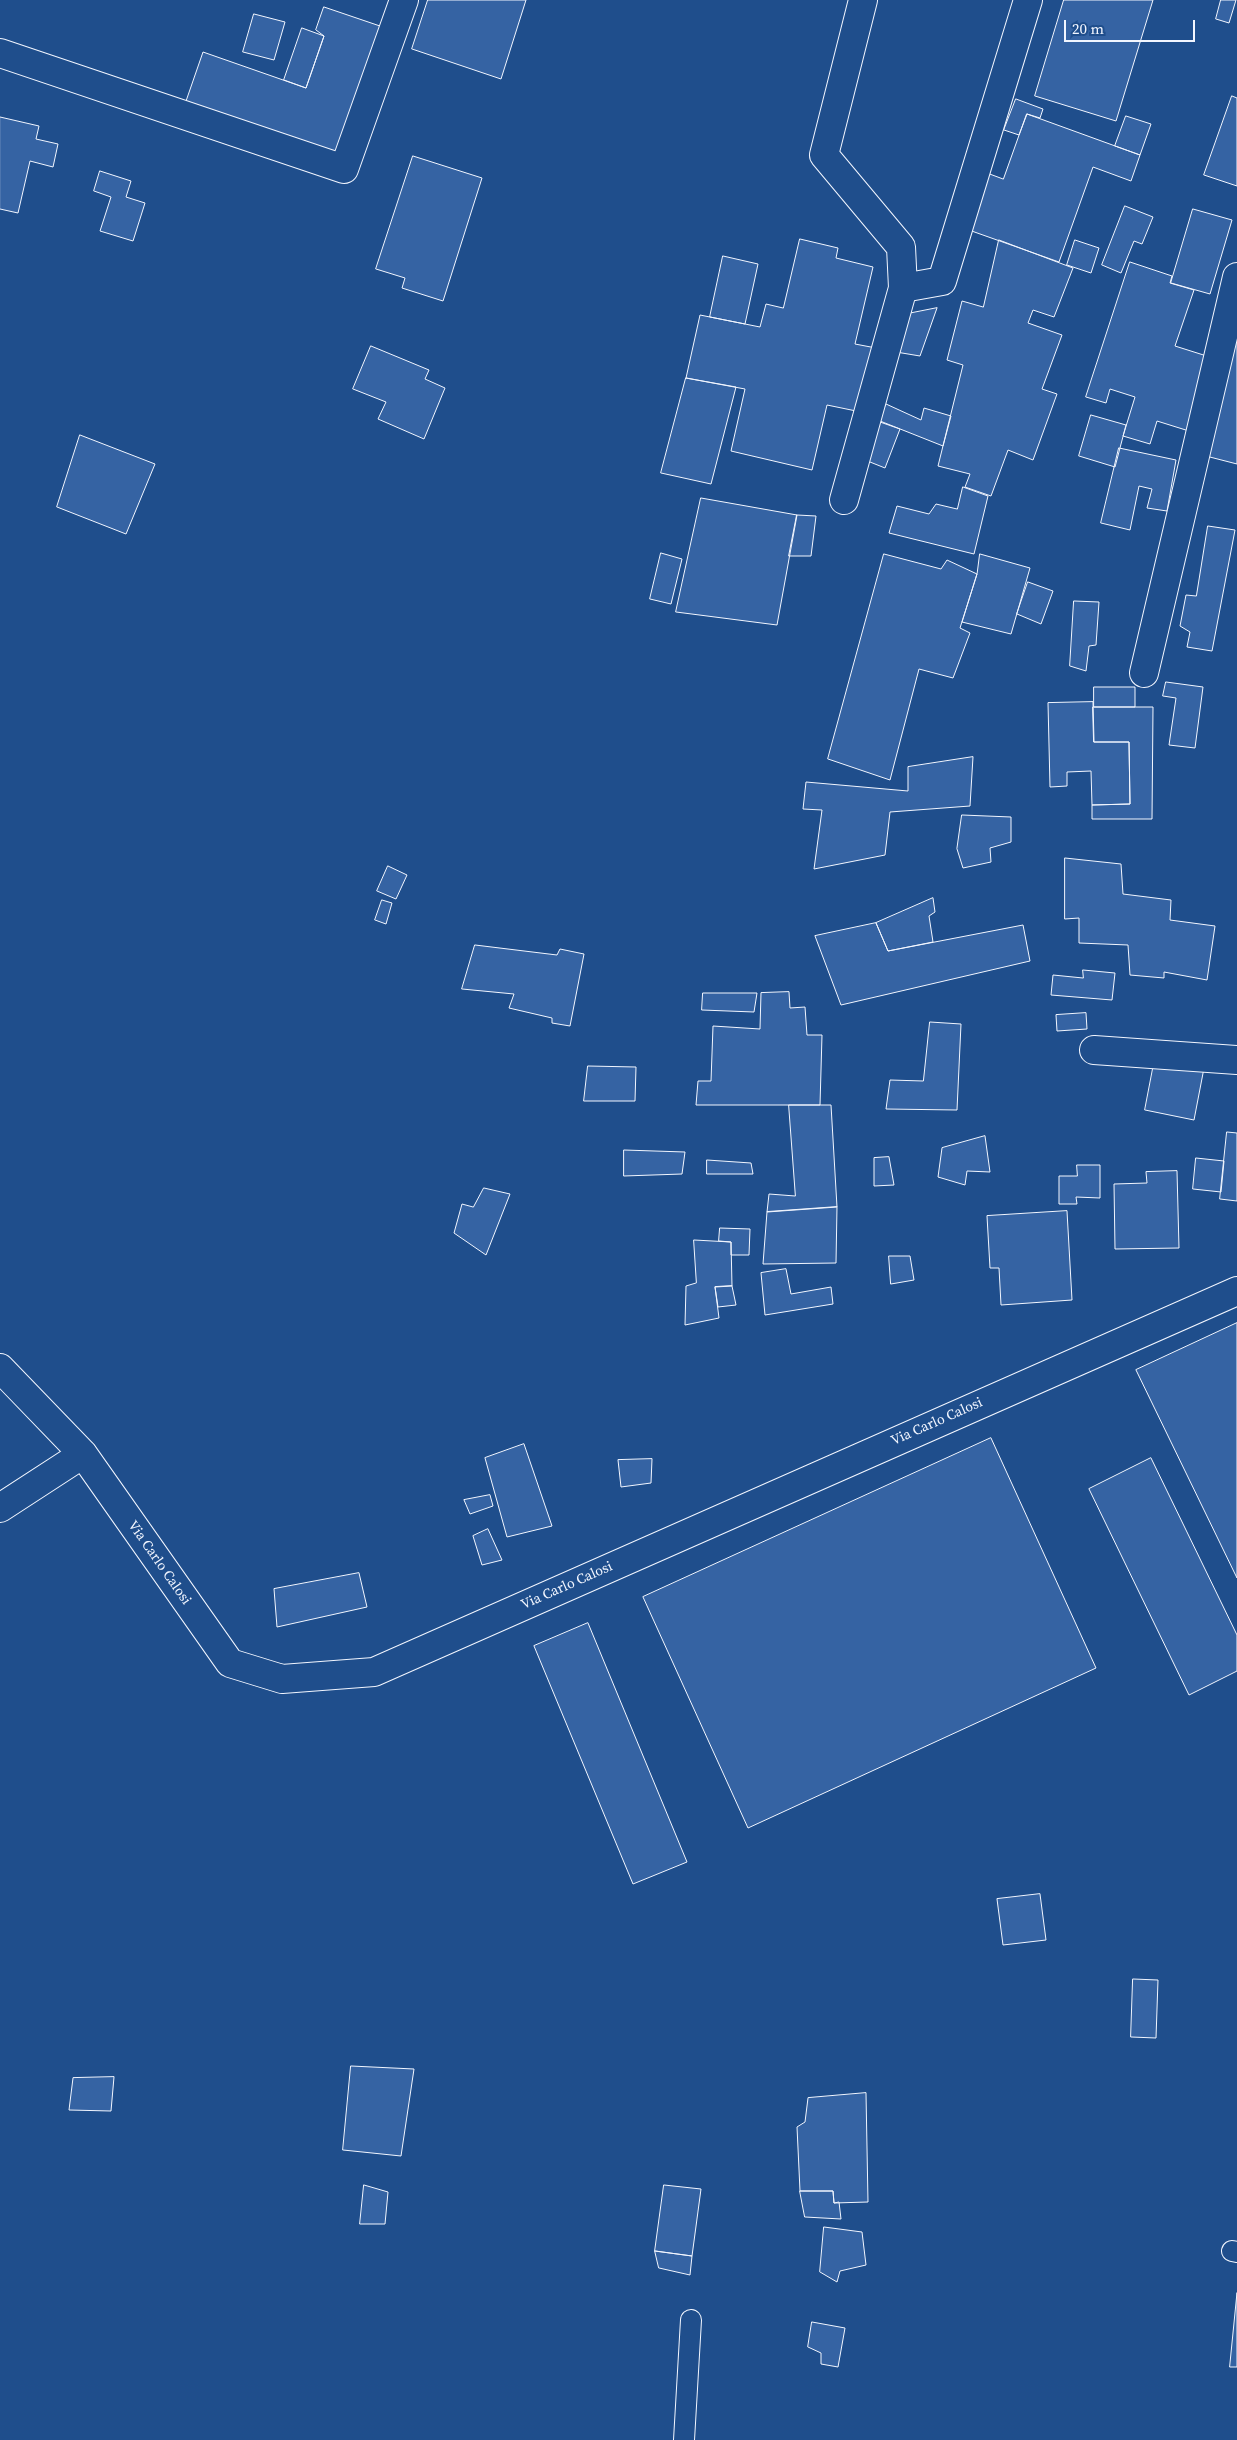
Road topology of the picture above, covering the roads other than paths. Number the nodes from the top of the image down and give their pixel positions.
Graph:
1 (404, 0) edge
2 (863, 0) edge
3 (1028, 0) edge
4 (0, 53) edge
5 (1237, 276) edge
6 (903, 288) junction
7 (844, 500) dead end
8 (1144, 673) dead end
9 (1094, 1050) dead end
10 (1237, 1060) edge
11 (1237, 1291) edge
12 (0, 1368) edge
13 (83, 1454) junction
14 (0, 1508) edge
15 (691, 2320) dead end
16 (684, 2440) edge

1 - 4 street
2 - 6 street
3 - 6 street
5 - 8 street
6 - 7 street
9 - 10 street
11 - 13 street, Via Carlo Calosi
12 - 13 street, Via Carlo Calosi
13 - 14 street
15 - 16 lane

